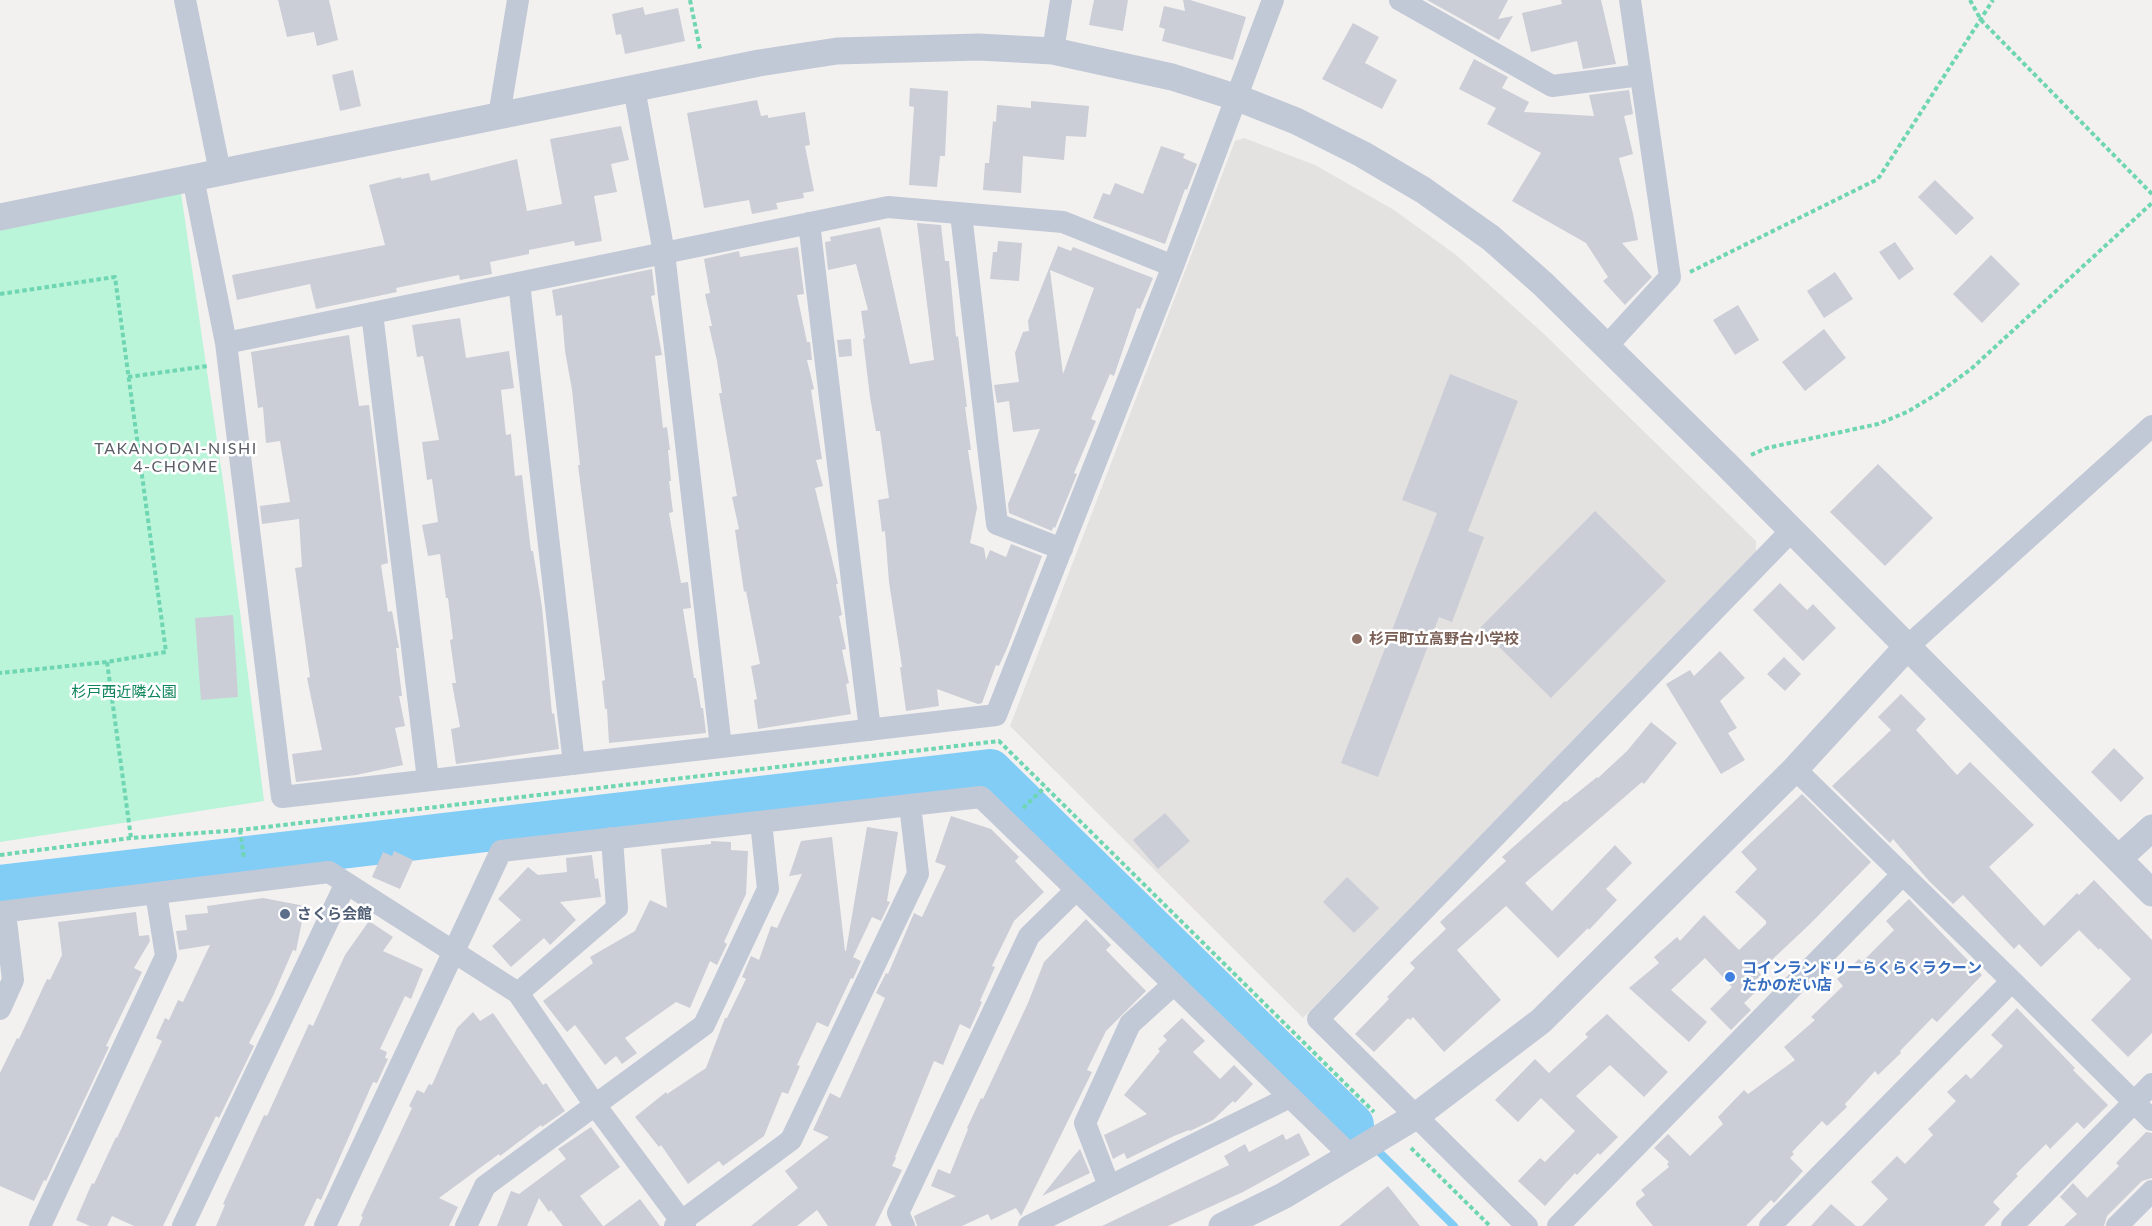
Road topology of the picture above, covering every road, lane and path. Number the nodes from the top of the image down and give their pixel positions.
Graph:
1 (185, 0) edge
2 (518, 0) edge
3 (690, 0) edge
4 (1061, 0) edge
5 (1273, 0) edge
6 (1400, 0) edge
7 (1630, 0) edge
8 (1970, 0) edge
9 (1993, 0) edge
10 (1981, 20) junction
11 (1053, 51) junction
12 (706, 74) junction
13 (1641, 75) junction
14 (634, 88) junction
15 (1238, 98) junction
16 (499, 116) junction
17 (220, 172) junction
18 (193, 178) junction
19 (2152, 194) edge
20 (2152, 203) edge
21 (961, 214) junction
22 (0, 217) edge
23 (809, 223) junction
24 (664, 253) junction
25 (1173, 266) junction
26 (1670, 277) junction
27 (519, 283) junction
28 (0, 294) edge
29 (372, 313) junction
30 (1606, 347) junction
31 (227, 353) junction
32 (129, 377) junction
33 (2152, 426) edge
34 (1727, 465) junction
35 (1792, 530) junction
36 (1062, 549) junction
37 (1907, 647) junction
38 (107, 662) junction
39 (0, 673) edge
40 (870, 730) junction
41 (721, 747) junction
42 (574, 764) junction
43 (1795, 769) junction
44 (428, 780) junction
45 (1045, 787) junction
46 (910, 805) junction
47 (761, 822) junction
48 (1008, 823) junction
49 (2152, 828) edge
50 (240, 830) junction
51 (130, 838) junction
52 (612, 838) junction
53 (0, 855) edge
54 (2118, 859) junction
55 (1903, 874) junction
56 (247, 882) junction
57 (346, 883) junction
58 (1076, 890) junction
59 (156, 893) junction
60 (2152, 893) edge
61 (3, 912) edge
62 (454, 952) junction
63 (2012, 981) junction
64 (1174, 984) junction
65 (518, 993) junction
66 (0, 1009) edge
67 (2152, 1084) edge
68 (1290, 1097) junction
69 (2134, 1102) junction
70 (595, 1105) junction
71 (1416, 1116) junction
72 (2152, 1120) edge
73 (1392, 1130) junction
74 (1350, 1155) junction
75 (1109, 1186) junction
76 (2152, 1191) edge
77 (681, 1224) edge
78 (40, 1226) edge
79 (183, 1226) edge
80 (325, 1226) edge
81 (466, 1226) edge
82 (904, 1226) edge
83 (1029, 1226) edge
84 (1222, 1226) edge
85 (1490, 1226) edge
86 (1527, 1226) edge
87 (1558, 1226) edge
88 (1770, 1226) edge
89 (2012, 1226) edge
90 (2117, 1226) edge

1 - 17 street
2 - 16 street
3 - 12 path
4 - 11 street
5 - 15 street
6 - 13 street
7 - 13 street
8 - 10 path
9 - 10 path
10 - 19 path
10 - 26 path
11 - 12 street
11 - 15 street
12 - 14 street
13 - 26 street
14 - 16 street
14 - 24 street
15 - 25 street
15 - 30 street
16 - 17 street
17 - 18 street
18 - 22 street
18 - 31 street
20 - 34 path
21 - 23 street
21 - 25 street
21 - 36 street
23 - 24 street
23 - 40 street
24 - 27 street
24 - 41 street
25 - 36 street
26 - 30 street
27 - 29 street
27 - 42 street
28 - 32 path
29 - 31 street
29 - 44 street
30 - 34 street
31 - 32 path
31 - 44 street
32 - 38 path
33 - 37 street
34 - 35 street
35 - 37 street
35 - 71 street
36 - 40 street
37 - 43 street
37 - 54 street
38 - 39 path
38 - 51 path
40 - 41 street
41 - 42 street
42 - 44 street
43 - 55 street
43 - 71 street
45 - 48 path
45 - 50 path
45 - 73 path
46 - 47 street
46 - 48 street
46 - 77 street
47 - 52 street
47 - 70 street
48 - 58 street
49 - 54 street
50 - 51 path
50 - 56 path
51 - 53 path
52 - 62 street
52 - 65 street
54 - 60 street
55 - 63 street
55 - 87 street
56 - 57 street
56 - 59 street
57 - 62 street
57 - 79 street
58 - 64 street
58 - 82 street
59 - 61 street
59 - 78 street
61 - 66 street
62 - 65 street
62 - 80 street
63 - 69 street
63 - 88 street
64 - 68 street
64 - 75 street
65 - 70 street
67 - 69 street
68 - 74 street
68 - 75 street
69 - 72 street
69 - 89 street
70 - 77 street
70 - 81 street
71 - 73 street
71 - 86 street
73 - 74 street
73 - 85 path
74 - 84 street
75 - 83 street
76 - 90 street

